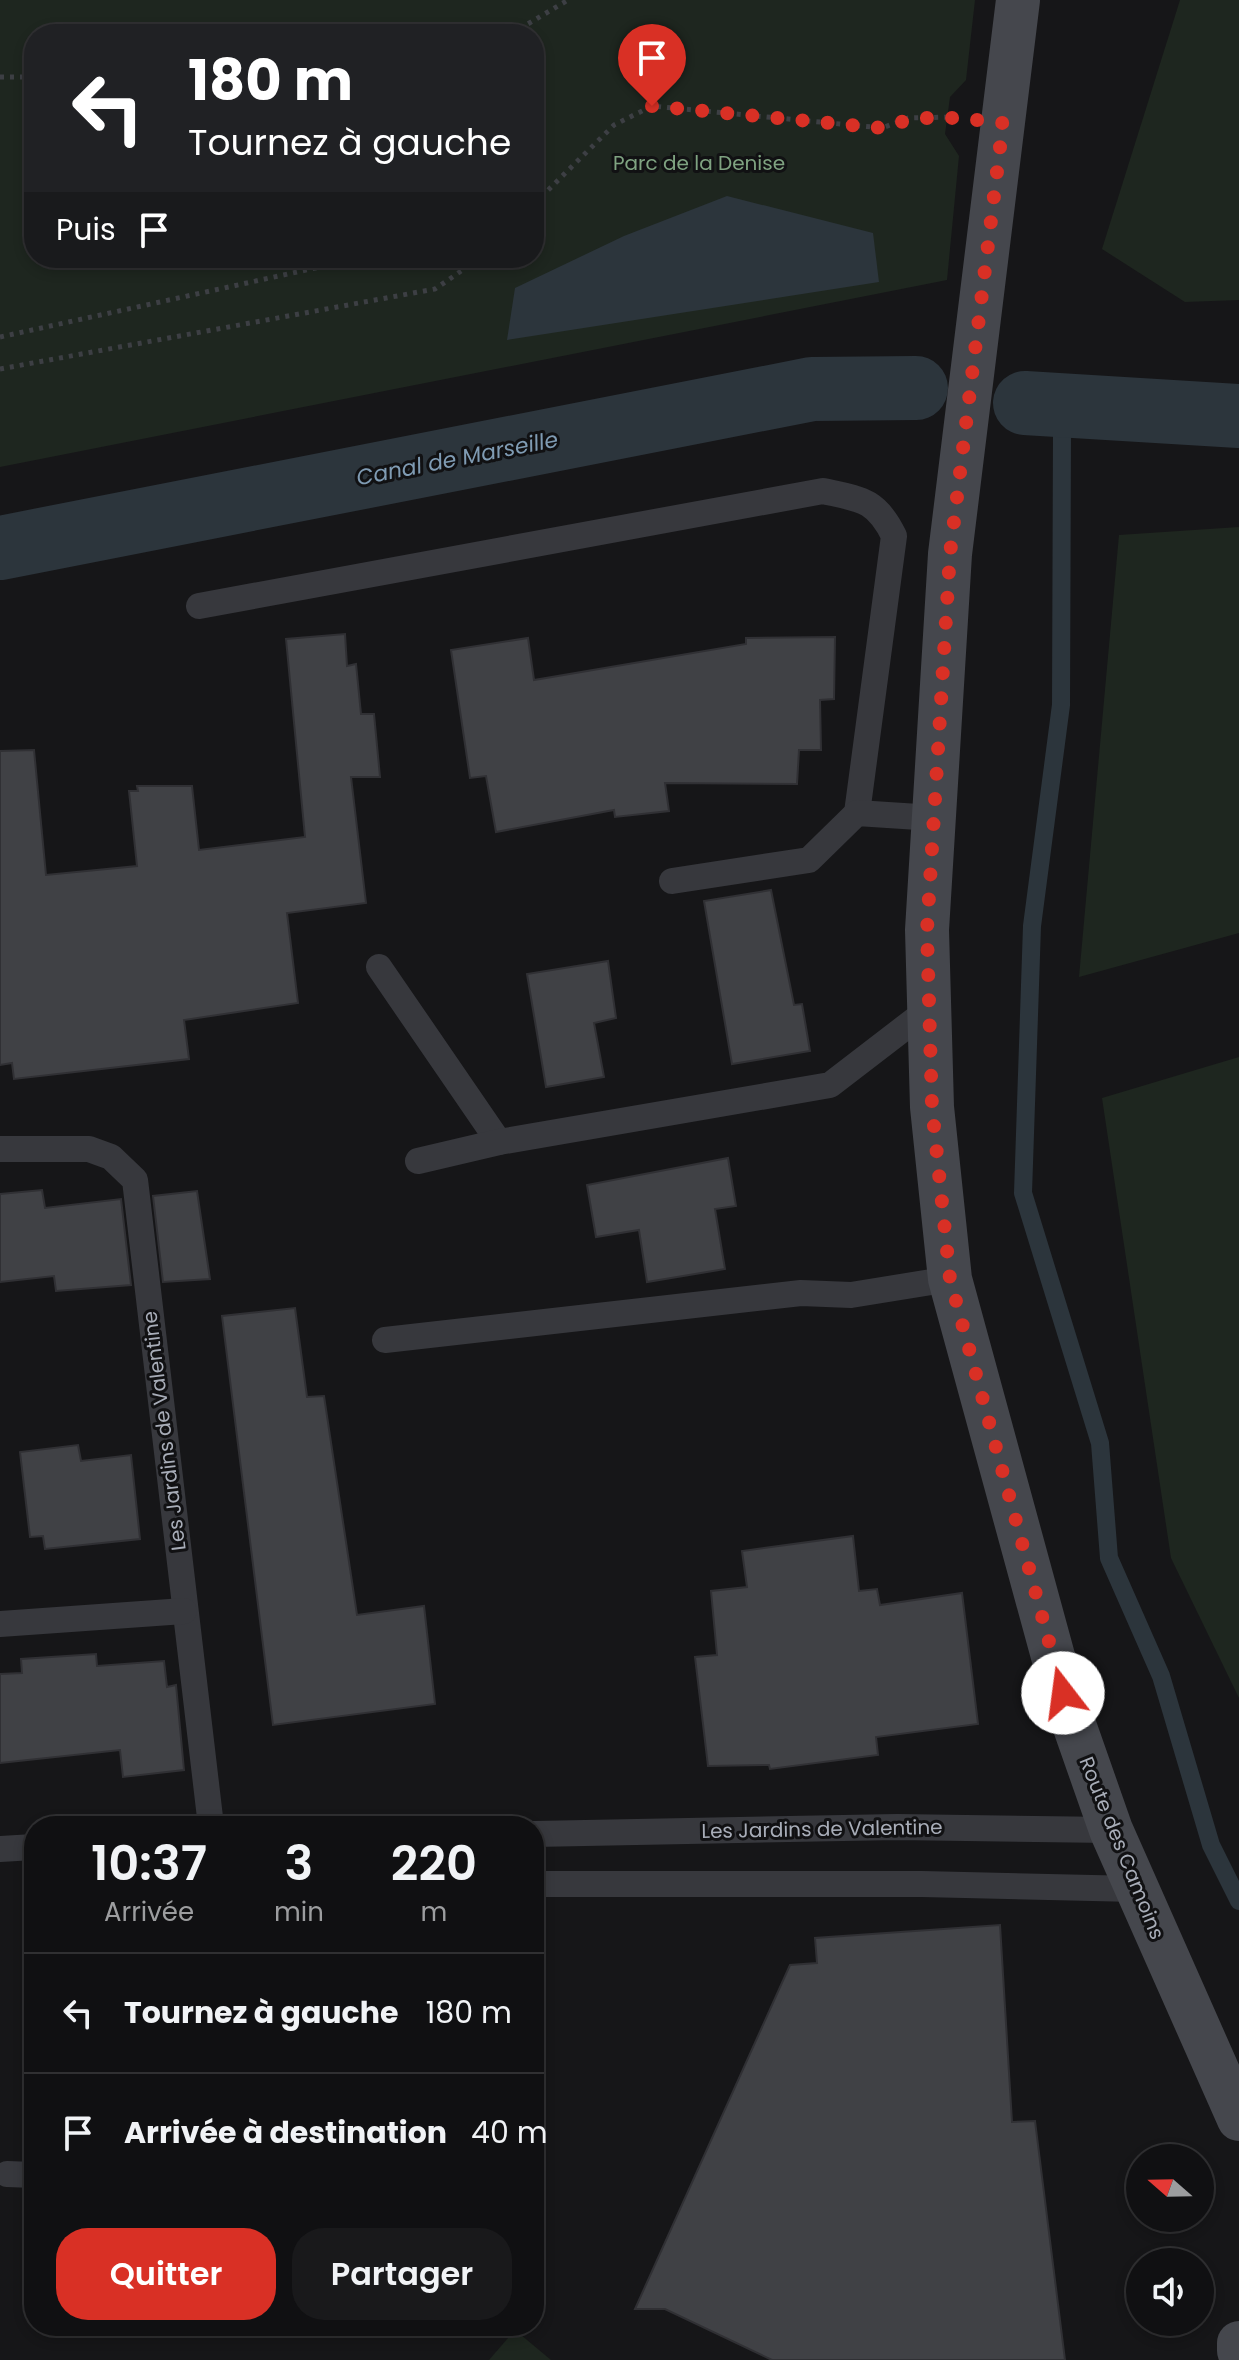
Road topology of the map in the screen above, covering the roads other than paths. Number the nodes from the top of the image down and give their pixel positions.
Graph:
1 (1018, 0) edge
2 (199, 606) dead end
3 (857, 813) junction
4 (934, 818) junction
5 (672, 881) dead end
6 (379, 967) dead end
7 (929, 1009) junction
8 (499, 1142) junction
9 (0, 1149) edge
10 (418, 1161) dead end
11 (950, 1279) junction
12 (385, 1340) dead end
13 (184, 1611) junction
14 (0, 1624) edge
15 (210, 1816) edge
16 (1111, 1830) junction
17 (544, 1834) edge
18 (24, 1848) edge
19 (0, 1849) edge
20 (544, 1884) edge
21 (1136, 1889) junction
22 (1239, 2119) edge
23 (7, 2174) dead end
24 (24, 2175) edge
25 (1239, 2343) edge
26 (1239, 2351) edge

1 - 4 main road, Route des Camoins
2 - 3 lane
3 - 4 lane
3 - 5 lane
4 - 7 main road, Route des Camoins
6 - 8 lane
7 - 8 lane
7 - 11 main road, Route des Camoins
8 - 10 lane
9 - 13 lane, Les Jardins de Valentine
11 - 12 lane
11 - 16 main road, Route des Camoins
13 - 14 lane
13 - 15 lane, Les Jardins de Valentine
16 - 17 lane, Les Jardins de Valentine
16 - 21 main road, Route des Camoins
18 - 19 lane
20 - 21 lane
21 - 22 main road, Route des Camoins
23 - 24 lane
25 - 26 main road

